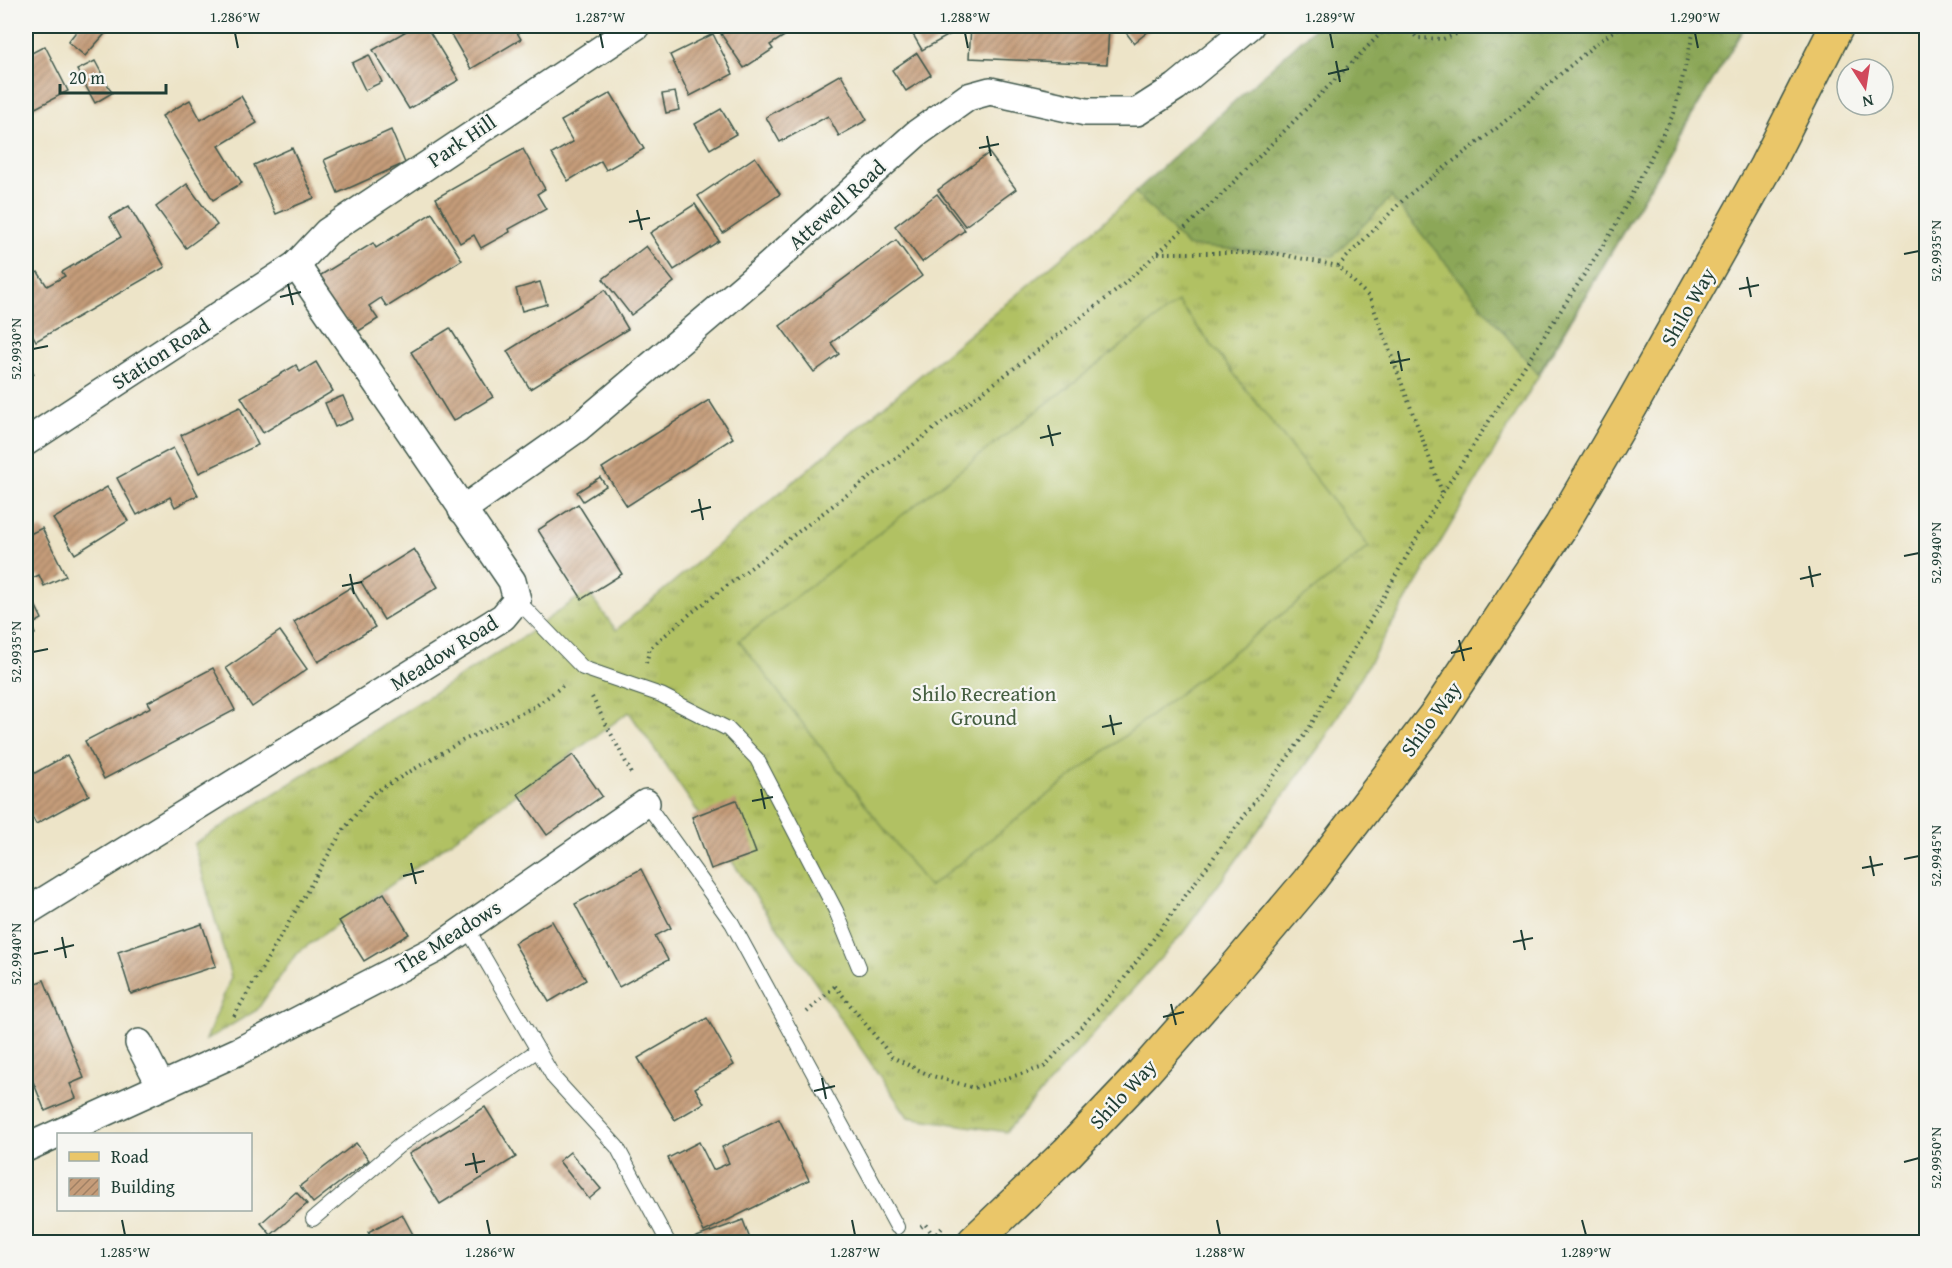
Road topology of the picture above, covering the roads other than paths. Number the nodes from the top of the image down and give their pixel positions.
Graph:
1 (636, 26) edge
2 (1250, 26) edge
3 (1837, 26) edge
4 (296, 265) junction
5 (26, 442) edge
6 (462, 510) junction
7 (517, 600) junction
8 (646, 803) joint
9 (26, 912) edge
10 (467, 928) junction
11 (859, 967) road end
12 (140, 1043) dead end
13 (538, 1050) junction
14 (161, 1086) junction
15 (59, 1133) edge
16 (57, 1134) edge
17 (26, 1148) edge
18 (313, 1219) dead end
19 (897, 1227) dead end
20 (668, 1242) edge
21 (974, 1242) edge

1 - 4 street, Park Hill
2 - 6 street, Attewell Road
3 - 21 main road, Shilo Way
4 - 5 street, Station Road
4 - 6 street, Meadow Road
6 - 7 street, Meadow Road
7 - 9 street, Meadow Road
7 - 11 lane
8 - 10 street, The Meadows
8 - 19 lane
10 - 13 lane
10 - 14 street, The Meadows
12 - 14 street
13 - 18 lane
13 - 20 lane
14 - 15 street, The Meadows
16 - 17 street, The Meadows

